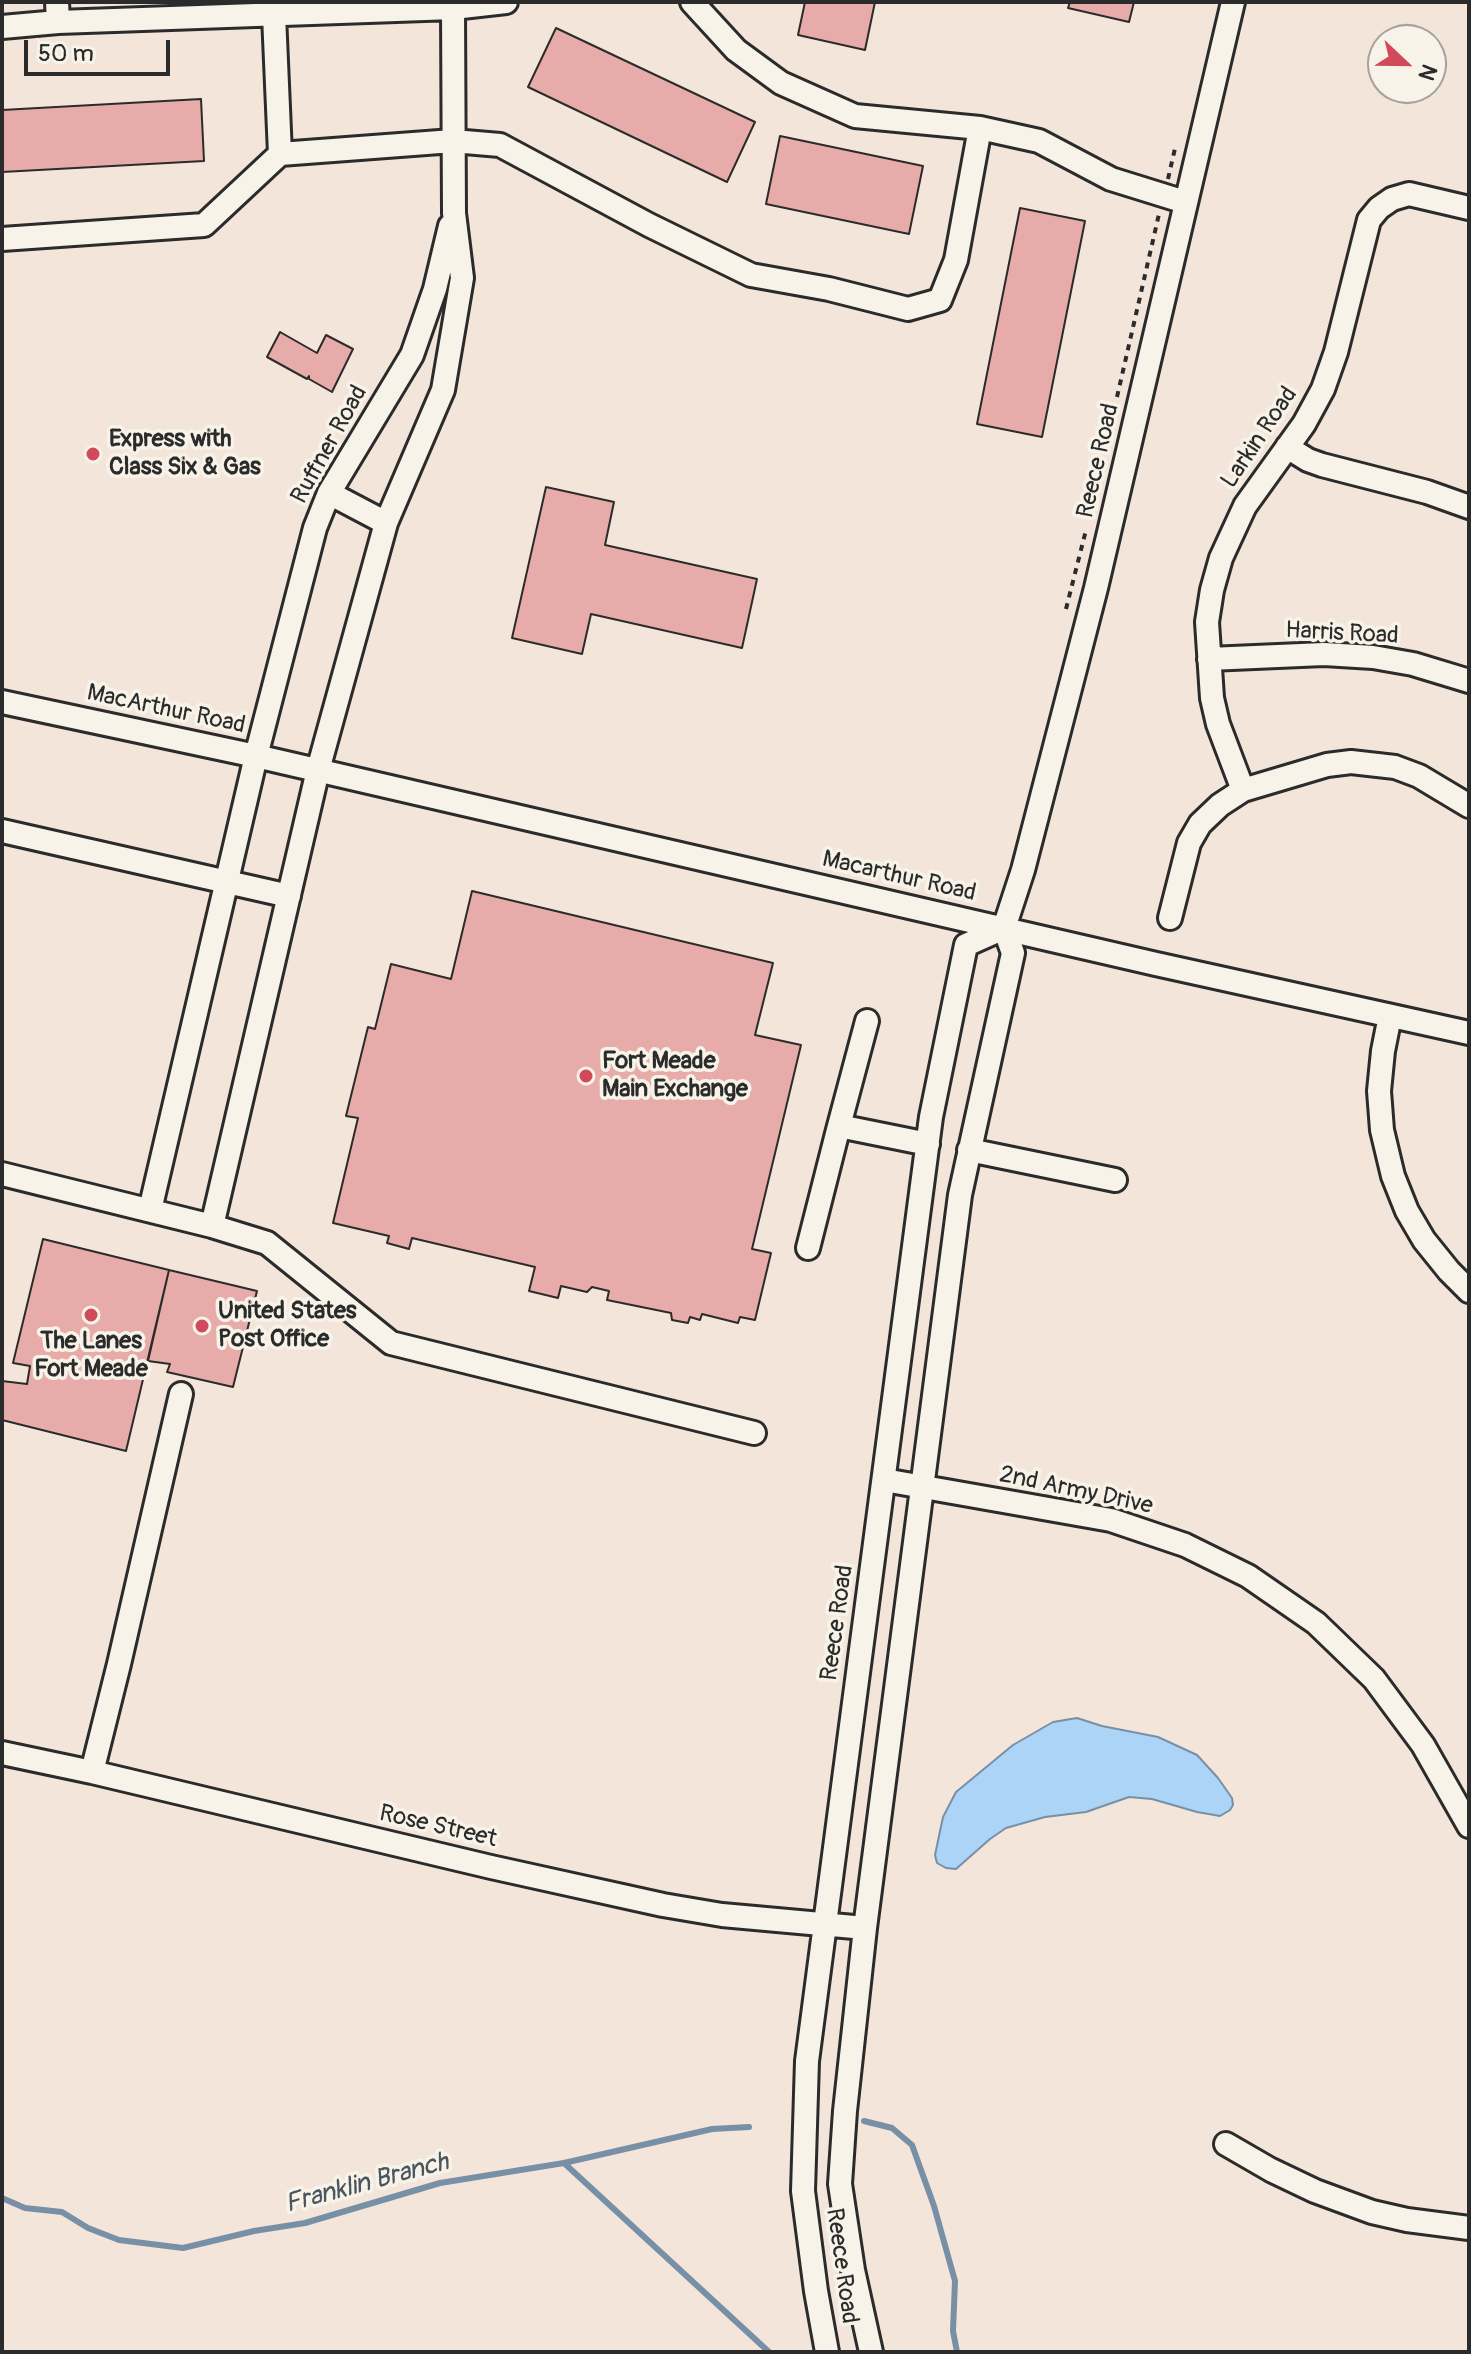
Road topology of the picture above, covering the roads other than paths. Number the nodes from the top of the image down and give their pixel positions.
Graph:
1 (506, 2) edge
2 (692, 2) edge
3 (1233, 2) edge
4 (453, 8) junction
5 (58, 12) edge
6 (274, 15) junction
7 (2, 27) edge
8 (980, 128) junction
9 (453, 141) junction
10 (280, 154) junction
11 (1185, 202) junction
12 (1469, 208) edge
13 (454, 213) junction
14 (2, 239) edge
15 (412, 355) junction
16 (446, 371) junction
17 (1287, 447) junction
18 (329, 493) junction
19 (1469, 507) edge
20 (386, 523) junction
21 (1209, 659) junction
22 (1469, 681) edge
23 (2, 702) edge
24 (256, 756) junction
25 (318, 770) junction
26 (1243, 790) junction
27 (1469, 806) edge
28 (2, 831) edge
29 (227, 882) junction
30 (289, 896) junction
31 (1170, 918) dead end
32 (1004, 928) junction
33 (1390, 1016) junction
34 (867, 1021) dead end
35 (1469, 1033) edge
36 (839, 1126) junction
37 (928, 1144) junction
38 (969, 1150) junction
39 (2, 1174) edge
40 (1115, 1180) dead end
41 (150, 1210) junction
42 (212, 1226) junction
43 (808, 1248) dead end
44 (1469, 1291) edge
45 (181, 1394) dead end
46 (754, 1433) dead end
47 (884, 1480) junction
48 (923, 1487) junction
49 (2, 1753) edge
50 (92, 1772) junction
51 (1469, 1826) edge
52 (825, 1924) junction
53 (865, 1928) junction
54 (1226, 2144) dead end
55 (1469, 2228) edge
56 (827, 2352) edge
57 (871, 2352) edge

1 - 4 street
2 - 8 street
3 - 11 street, Reece Road
4 - 6 street
4 - 9 street, Ruffner Road
5 - 6 street
5 - 7 street
6 - 10 street
8 - 9 street
8 - 11 street
9 - 10 street
9 - 13 street, Ruffner Road
10 - 14 street
11 - 32 street, Reece Road
12 - 17 street, Larkin Road
13 - 15 street, Ruffner Road
13 - 16 street, Ruffner Road
15 - 16 street
15 - 18 street, Ruffner Road
16 - 20 street, Ruffner Road
17 - 19 street
17 - 21 street, Larkin Road
18 - 20 street
18 - 24 street, Ruffner Road
20 - 25 street, Ruffner Road
21 - 22 street, Harris Road
21 - 26 street, Larkin Road
23 - 24 street, MacArthur Road
24 - 25 street, MacArthur Road
24 - 29 street, Ruffner Road
25 - 30 street, Ruffner Road
25 - 32 street, Macarthur Road
26 - 27 street
26 - 31 street
28 - 29 street
29 - 30 street
29 - 41 street, Ruffner Road
30 - 42 street, Ruffner Road
32 - 33 street, Macarthur Road
32 - 37 street, Reece Road
32 - 38 street, Reece Road
33 - 35 street, Macarthur Road
33 - 44 street
34 - 36 street
36 - 37 street
36 - 43 street
37 - 47 street, Reece Road
38 - 40 street
38 - 48 street, Reece Road
39 - 41 street
41 - 42 street
42 - 46 street
45 - 50 street
47 - 48 street, 2nd Army Drive
47 - 52 street, Reece Road
48 - 51 street, 2nd Army Drive
48 - 53 street, Reece Road
49 - 50 street, Rose Street
50 - 52 street, Rose Street
52 - 53 street, Rose Street
52 - 56 street, Reece Road
53 - 57 street, Reece Road
54 - 55 street

